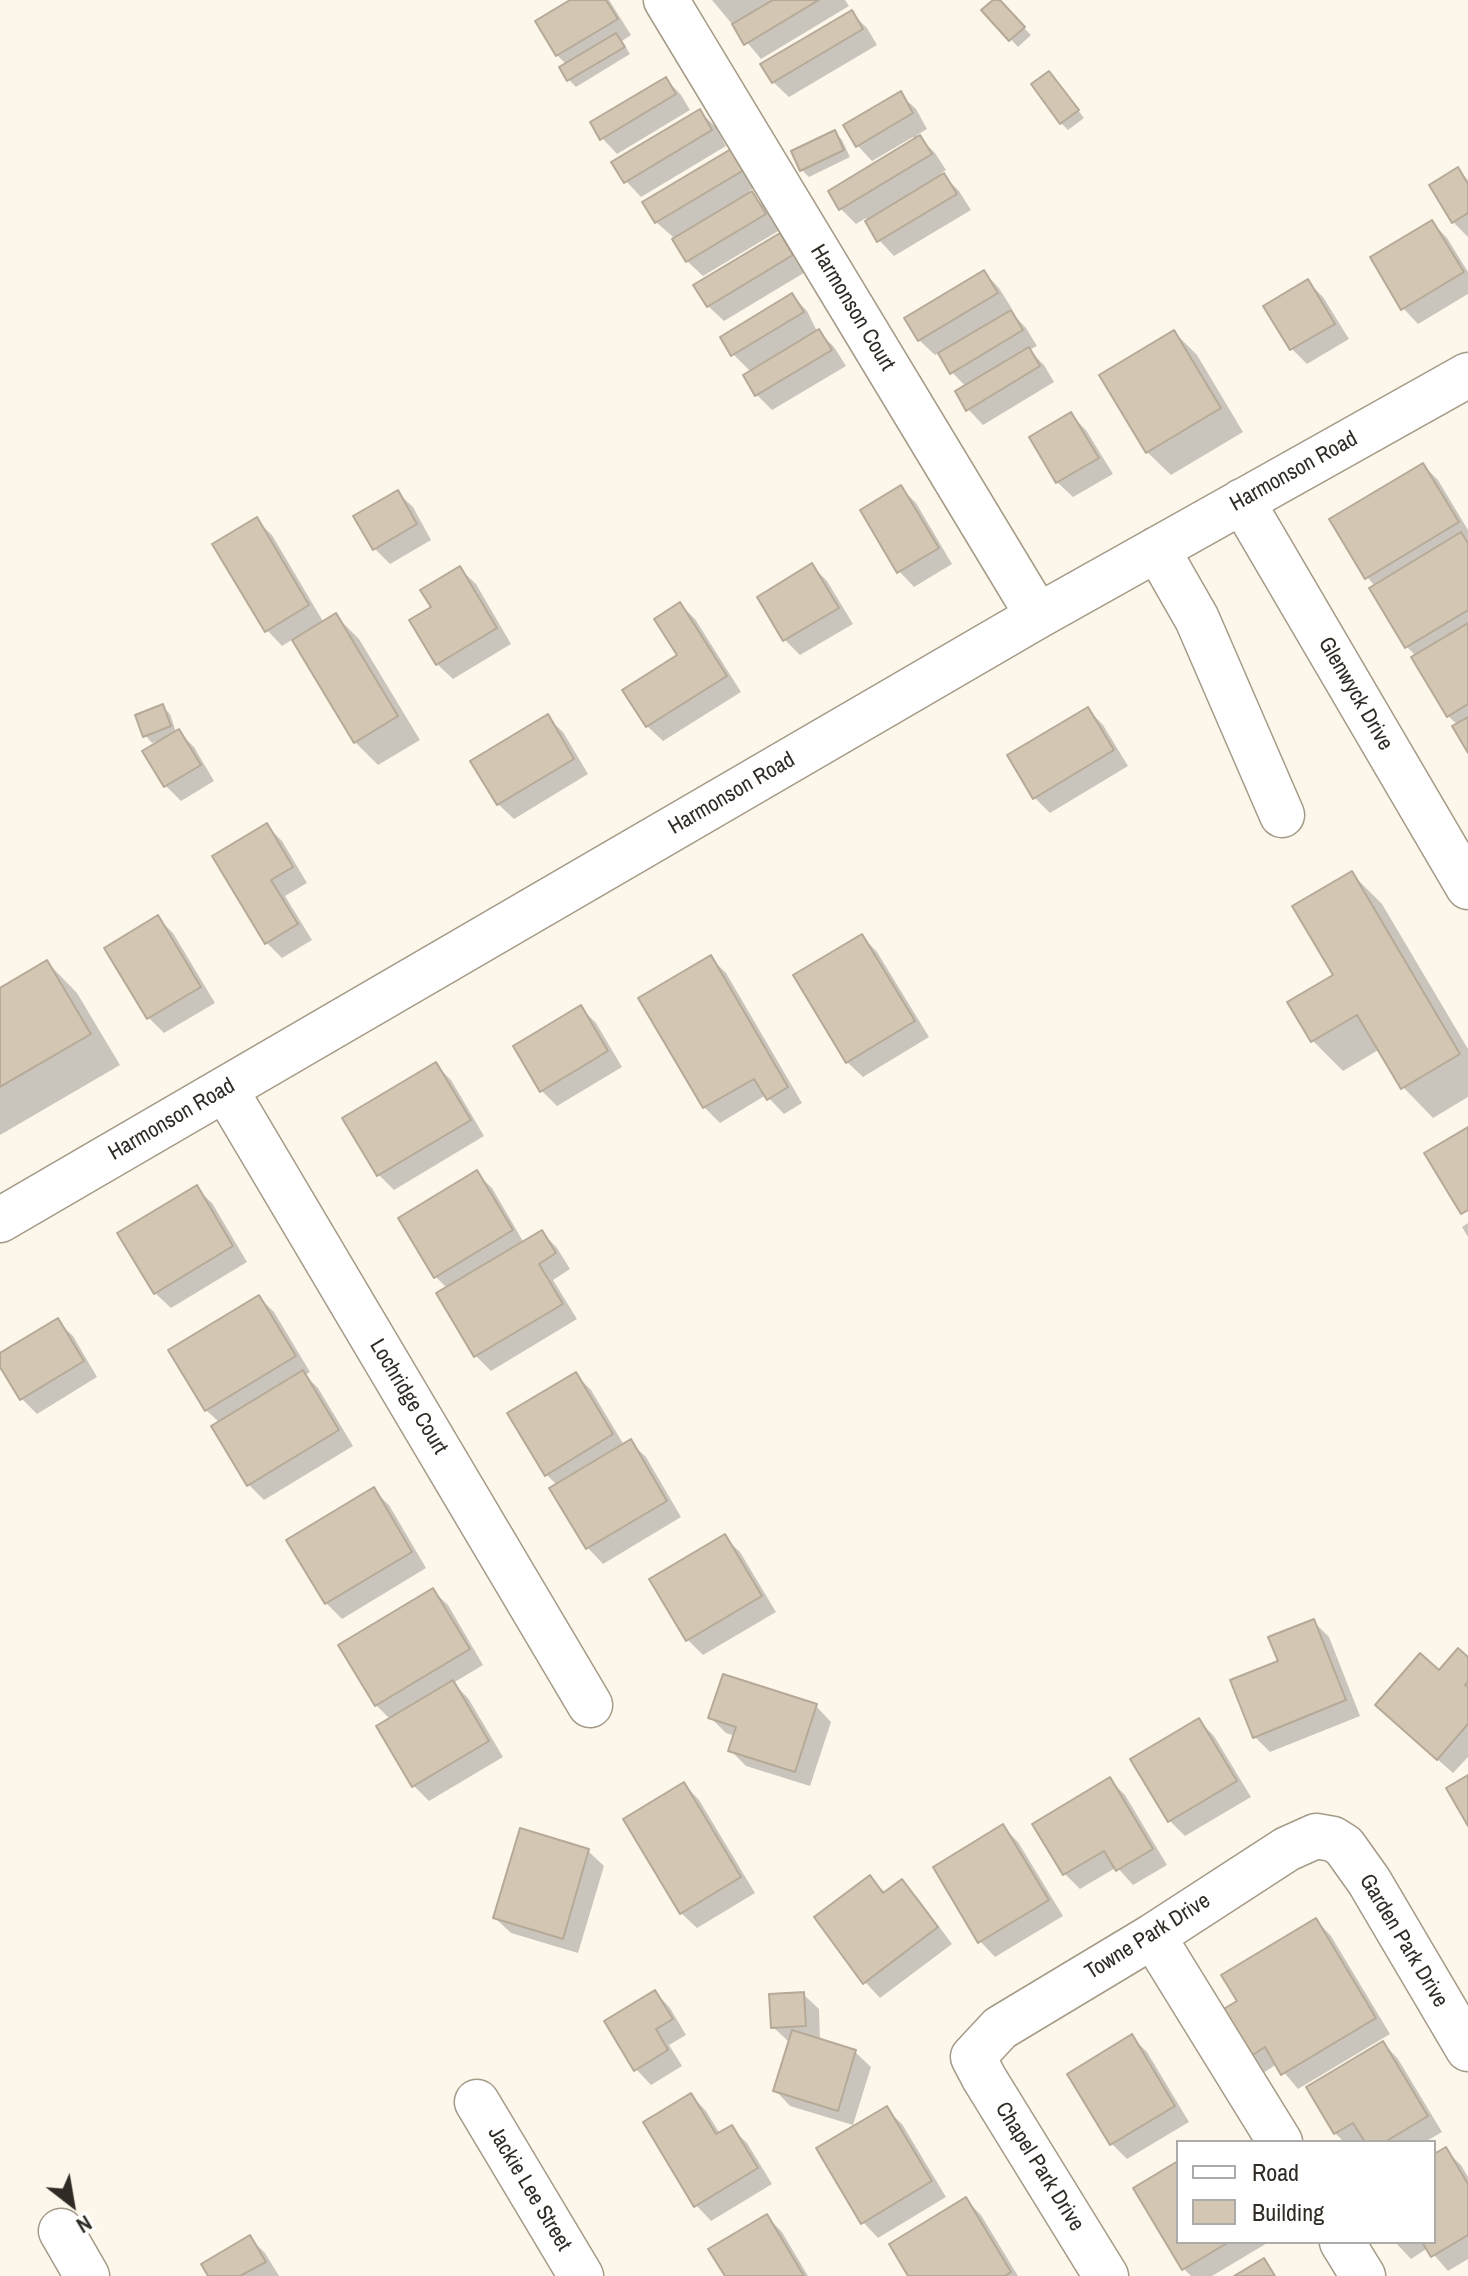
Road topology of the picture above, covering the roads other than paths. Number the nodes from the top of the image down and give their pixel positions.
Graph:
1 (666, 0) edge
2 (1468, 375) edge
3 (1242, 501) junction
4 (1157, 549) junction
5 (1038, 616) junction
6 (1282, 815) dead end
7 (1468, 887) edge
8 (225, 1089) junction
9 (0, 1220) edge
10 (590, 1705) dead end
11 (1333, 1839) joint
12 (1153, 1936) junction
13 (1468, 2049) edge
14 (973, 2057) joint
15 (477, 2102) dead end
16 (1279, 2140) edge
17 (61, 2231) dead end
18 (1343, 2244) edge
19 (87, 2276) edge
20 (581, 2276) edge
21 (1106, 2276) edge
22 (1363, 2276) edge

1 - 5 street, Harmonson Court
2 - 3 street, Harmonson Road
3 - 4 street, Harmonson Road
3 - 7 street, Glenwyck Drive
4 - 5 street, Harmonson Road
4 - 6 street
5 - 8 street, Harmonson Road
8 - 9 street, Harmonson Road
8 - 10 street, Lochridge Court
11 - 12 street, Towne Park Drive
11 - 13 street, Garden Park Drive
12 - 14 street, Towne Park Drive
12 - 16 street
14 - 21 street, Chapel Park Drive
15 - 20 street, Jackie Lee Street
17 - 19 street
18 - 22 street

